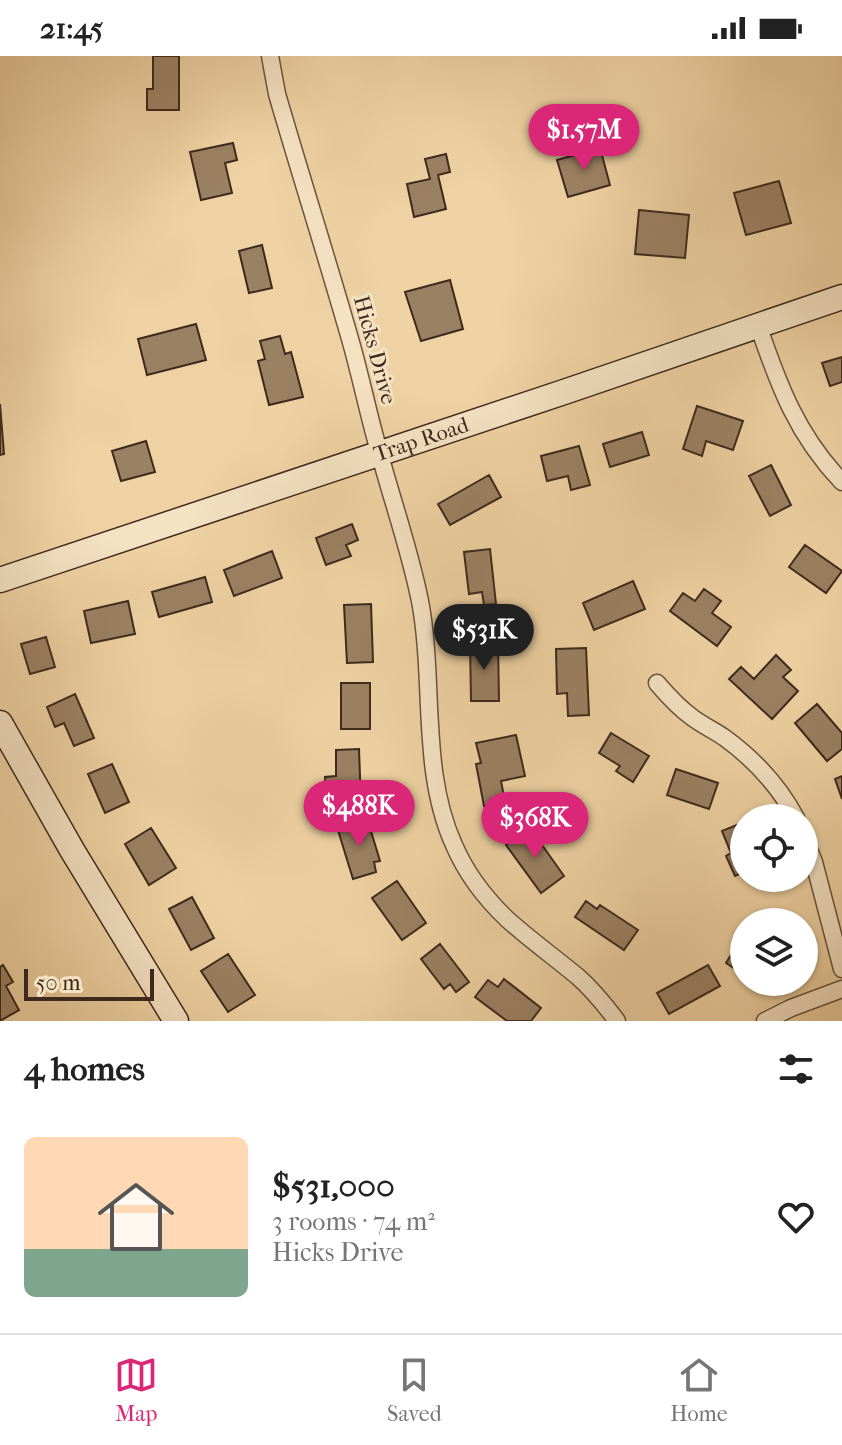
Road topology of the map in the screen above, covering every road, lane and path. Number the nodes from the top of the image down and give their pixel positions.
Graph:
1 (270, 56) edge
2 (842, 297) edge
3 (758, 325) junction
4 (379, 454) junction
5 (842, 482) edge
6 (4, 581) edge
7 (657, 683) dead end
8 (0, 723) edge
9 (788, 804) edge
10 (818, 877) edge
11 (842, 969) edge
12 (842, 989) edge
13 (176, 1021) edge
14 (617, 1021) edge
15 (765, 1021) edge

1 - 4 street, Hicks Drive
2 - 3 main road, Trap Road
3 - 4 main road, Trap Road
3 - 5 street
4 - 6 main road, Trap Road
4 - 14 street, Hicks Drive
7 - 9 street
8 - 13 main road
10 - 11 street
12 - 15 street

